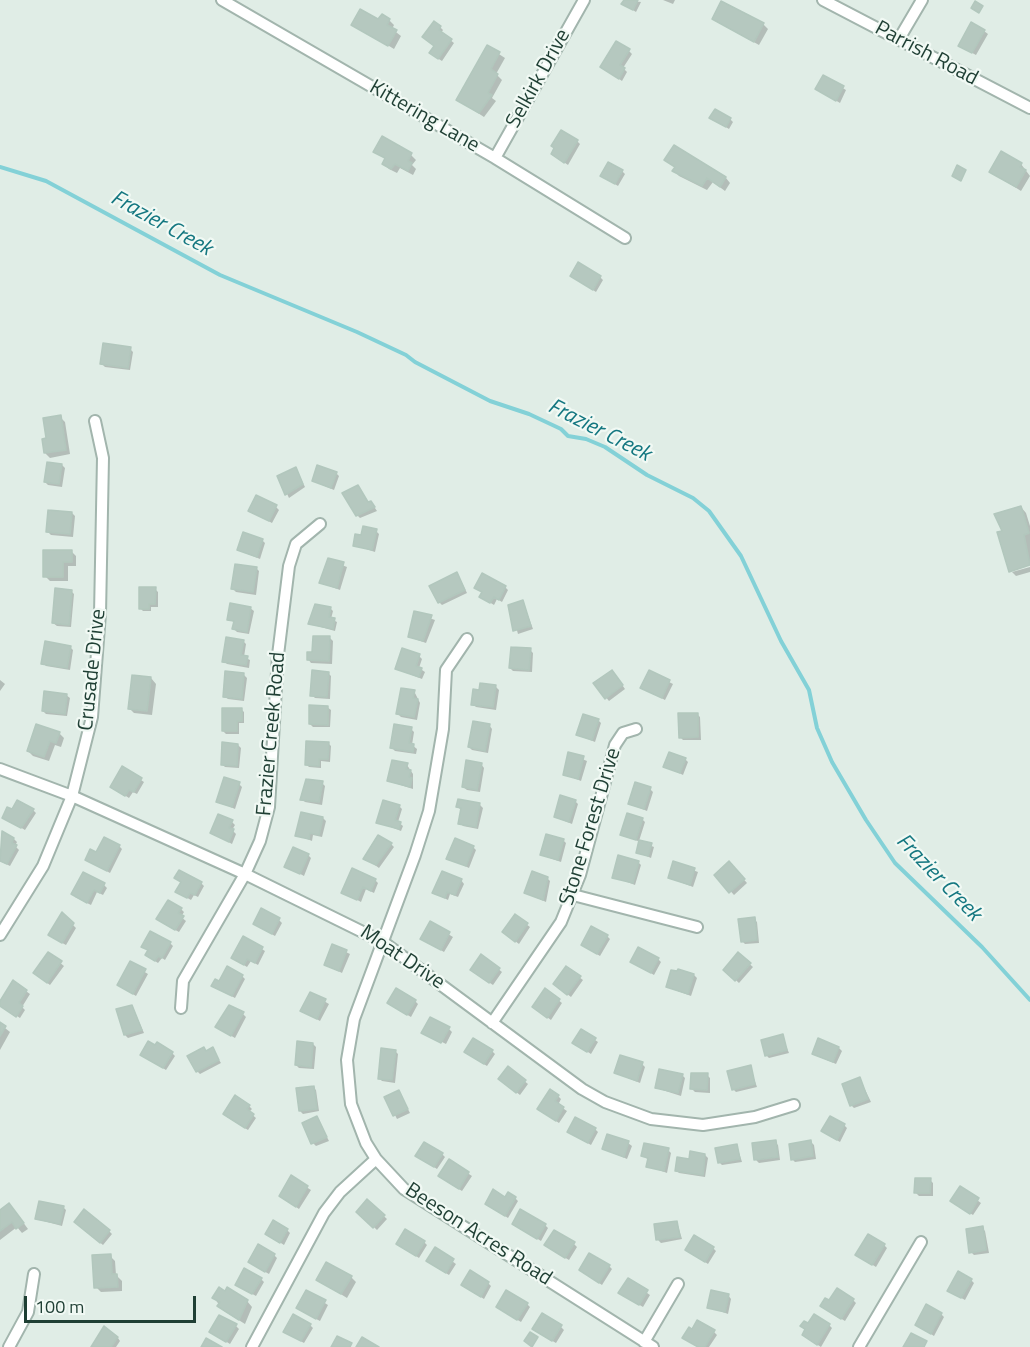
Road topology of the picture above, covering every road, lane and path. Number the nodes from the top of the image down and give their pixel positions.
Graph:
1 (222, 0) edge
2 (584, 0) edge
3 (822, 0) edge
4 (922, 0) edge
5 (899, 39) junction
6 (1030, 108) edge
7 (495, 158) junction
8 (625, 238) dead end
9 (95, 421) dead end
10 (320, 524) dead end
11 (466, 639) dead end
12 (636, 729) dead end
13 (0, 769) edge
14 (72, 796) junction
15 (245, 874) junction
16 (573, 895) junction
17 (697, 927) dead end
18 (0, 935) edge
19 (383, 942) junction
20 (180, 1008) dead end
21 (492, 1023) junction
22 (794, 1105) dead end
23 (376, 1159) junction
24 (921, 1242) dead end
25 (34, 1274) dead end
26 (678, 1284) dead end
27 (254, 1344) edge
28 (649, 1344) edge
29 (9, 1347) edge
30 (266, 1347) edge
31 (859, 1347) edge

1 - 7 street, Kittering Lane
2 - 7 street, Selkirk Drive
3 - 5 street, Parrish Road
4 - 5 street
5 - 6 street, Parrish Road
7 - 8 street, Kittering Lane
9 - 14 street, Crusade Drive
10 - 15 street, Frazier Creek Road
11 - 19 street, Beeson Acres Road
12 - 16 street, Stone Forest Drive
13 - 14 street, Moat Drive
14 - 15 street, Moat Drive
14 - 18 street, Crusade Drive
15 - 19 street, Moat Drive
15 - 20 street, Frazier Creek Road
16 - 17 street
16 - 21 street, Stone Forest Drive
19 - 21 street, Moat Drive
19 - 23 street, Beeson Acres Road
21 - 22 street, Moat Drive
23 - 27 street
23 - 28 street, Beeson Acres Road
24 - 31 street
25 - 29 street
26 - 28 street
27 - 30 street

